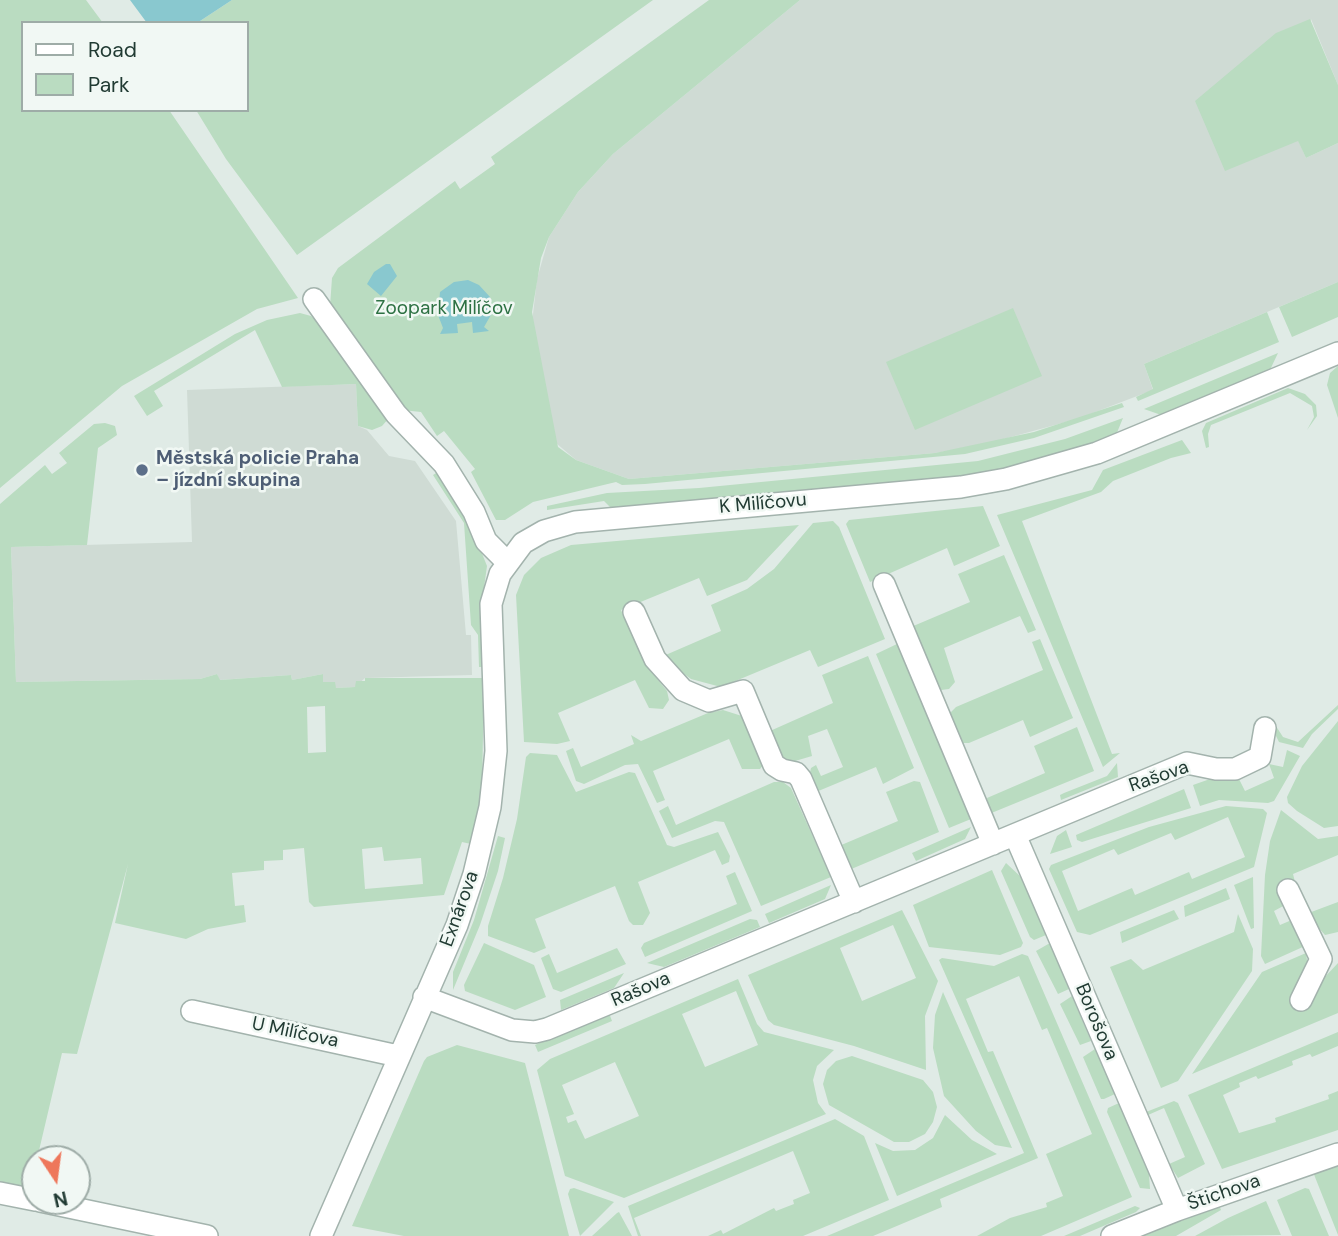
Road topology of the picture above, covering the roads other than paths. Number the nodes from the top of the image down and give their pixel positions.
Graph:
1 (314, 299) dead end
2 (1338, 352) edge
3 (507, 562) junction
4 (884, 584) dead end
5 (634, 612) dead end
6 (1265, 728) dead end
7 (1015, 835) junction
8 (993, 844) junction
9 (1288, 890) dead end
10 (854, 902) junction
11 (1329, 955) edge
12 (424, 997) junction
13 (1301, 1000) dead end
14 (192, 1011) dead end
15 (398, 1056) junction
16 (1338, 1154) edge
17 (0, 1193) edge
18 (21, 1197) edge
19 (1177, 1210) junction
20 (91, 1212) edge
21 (206, 1236) edge
22 (321, 1236) edge
23 (1112, 1236) edge

1 - 3 street
2 - 3 street, K Milíčovu
3 - 12 street, Exnárova
4 - 8 street
5 - 10 street
6 - 7 street, Rašova
7 - 8 street, Rašova
7 - 19 street, Borošova
8 - 10 street, Rašova
9 - 11 street
10 - 12 street, Rašova
11 - 13 street
12 - 15 street, Exnárova
14 - 15 street, U Milíčova
15 - 22 street, Exnárova
16 - 19 street, Štichova
17 - 18 street
19 - 23 street, Štichova
20 - 21 street

